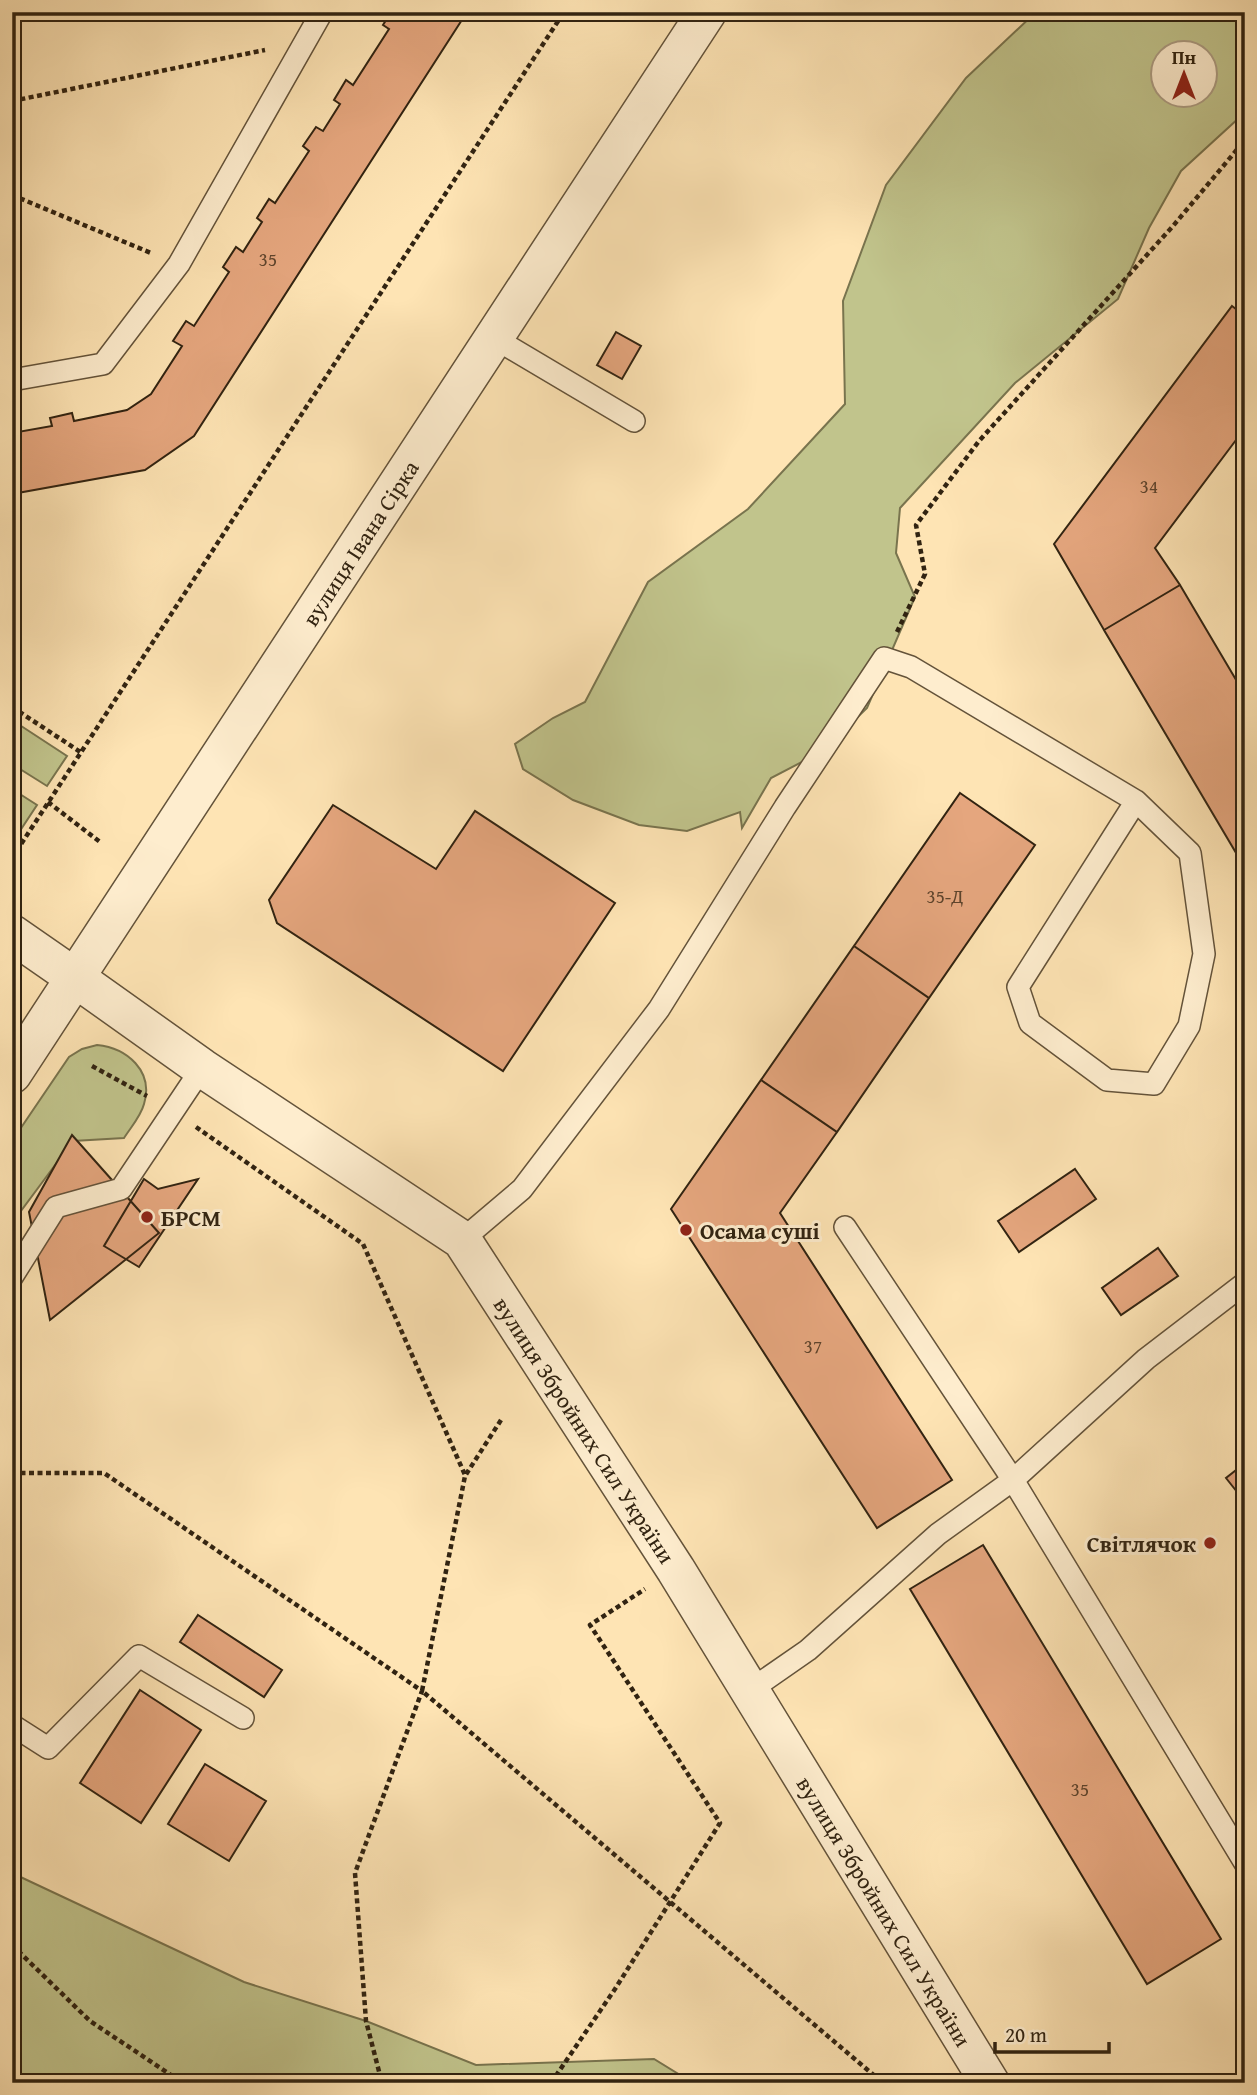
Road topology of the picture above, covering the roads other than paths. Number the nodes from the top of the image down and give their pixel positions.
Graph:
1 (322, 12) edge
2 (707, 12) edge
3 (494, 338) junction
4 (12, 380) edge
5 (634, 421) dead end
6 (1136, 801) junction
7 (12, 934) edge
8 (75, 977) junction
9 (202, 1068) junction
10 (12, 1074) edge
11 (845, 1227) dead end
12 (462, 1240) junction
13 (12, 1277) edge
14 (1245, 1283) edge
15 (1013, 1480) junction
16 (749, 1691) junction
17 (243, 1718) dead end
18 (12, 1725) edge
19 (1245, 1863) edge
20 (989, 2083) edge

1 - 4 lane
2 - 3 street, вулиця Івана Сірка
3 - 5 lane
3 - 8 street, вулиця Івана Сірка
6 - 6 lane
6 - 12 lane
7 - 8 street, вулиця Збройних Сил України
8 - 9 street, вулиця Збройних Сил України
8 - 10 street, вулиця Івана Сірка
9 - 12 street, вулиця Збройних Сил України
9 - 13 lane
11 - 15 lane
12 - 16 street, вулиця Збройних Сил України
14 - 15 lane
15 - 16 lane
15 - 19 lane
16 - 20 street, вулиця Збройних Сил України
17 - 18 lane

